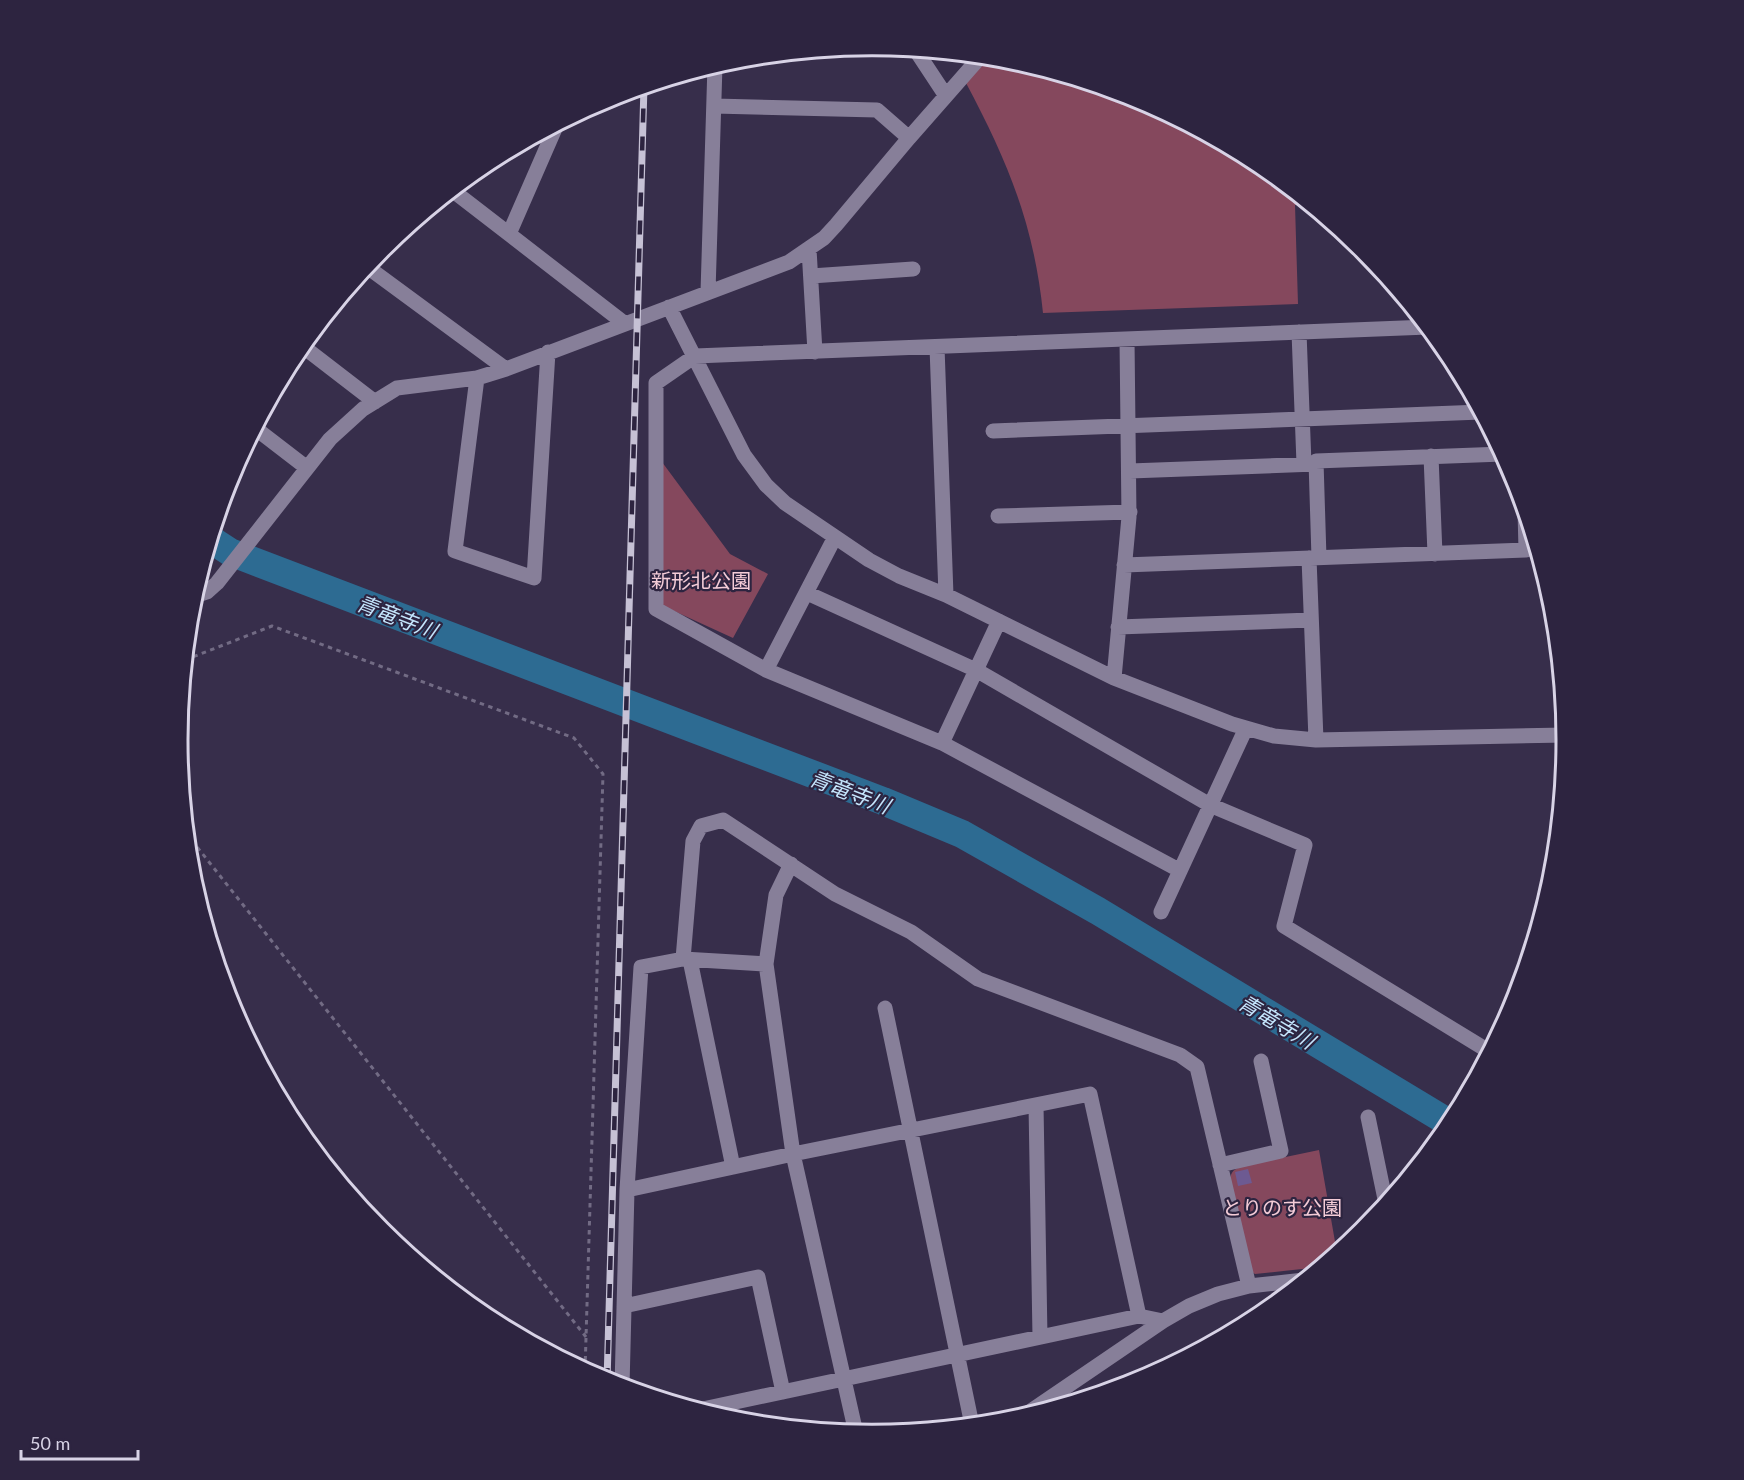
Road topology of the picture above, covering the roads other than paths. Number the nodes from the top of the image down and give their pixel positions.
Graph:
1 (920, 57) edge
2 (975, 63) edge
3 (715, 74) edge
4 (946, 96) junction
5 (714, 106) junction
6 (552, 135) edge
7 (909, 138) junction
8 (458, 195) edge
9 (509, 234) junction
10 (809, 249) junction
11 (913, 269) dead end
12 (373, 271) edge
13 (811, 276) junction
14 (708, 292) junction
15 (669, 307) junction
16 (624, 323) junction
17 (1418, 327) edge
18 (1299, 332) junction
19 (1127, 339) junction
20 (937, 347) junction
21 (309, 351) edge
22 (548, 352) junction
23 (815, 352) junction
24 (695, 356) junction
25 (506, 369) junction
26 (477, 378) junction
27 (375, 402) junction
28 (1472, 410) edge
29 (1303, 419) junction
30 (1128, 425) junction
31 (261, 432) edge
32 (993, 432) dead end
33 (1494, 454) edge
34 (1431, 456) junction
35 (1310, 464) junction
36 (307, 468) junction
37 (1130, 471) junction
38 (1130, 512) junction
39 (998, 516) dead end
40 (835, 537) junction
41 (1527, 542) edge
42 (1435, 554) junction
43 (1314, 558) junction
44 (1124, 565) junction
45 (204, 593) edge
46 (807, 593) junction
47 (946, 595) junction
48 (1311, 620) junction
49 (999, 621) junction
50 (1118, 627) junction
51 (766, 670) junction
52 (976, 670) junction
53 (1114, 678) junction
54 (1246, 728) junction
55 (1556, 735) edge
56 (1316, 740) junction
57 (942, 743) junction
58 (1210, 805) junction
59 (791, 864) junction
60 (1179, 870) junction
61 (1161, 912) dead end
62 (687, 959) junction
63 (766, 964) junction
64 (885, 1008) dead end
65 (1483, 1048) edge
66 (1261, 1061) dead end
67 (1036, 1105) junction
68 (1368, 1117) dead end
69 (910, 1131) junction
70 (793, 1154) junction
71 (1220, 1165) junction
72 (733, 1167) junction
73 (627, 1190) junction
74 (1384, 1194) edge
75 (1291, 1281) edge
76 (1249, 1286) junction
77 (624, 1306) junction
78 (1139, 1316) junction
79 (1163, 1321) junction
80 (1040, 1337) junction
81 (957, 1355) junction
82 (622, 1377) edge
83 (844, 1378) junction
84 (783, 1392) junction
85 (1044, 1402) edge
86 (732, 1410) edge
87 (970, 1417) edge
88 (854, 1424) edge

1 - 4 street
2 - 4 street
3 - 5 street
4 - 7 street
5 - 7 street
5 - 14 street
6 - 9 street
7 - 10 street
8 - 9 street
9 - 16 street
10 - 13 street
10 - 14 street
11 - 13 street
12 - 25 street
13 - 23 street
14 - 15 street
15 - 16 street
15 - 24 street
16 - 22 street
17 - 18 street
18 - 19 street
18 - 29 street
19 - 20 street
19 - 30 street
20 - 23 street
20 - 47 street
21 - 27 street
22 - 25 street
22 - 26 street
23 - 24 street
24 - 40 street
24 - 51 street
25 - 26 street
26 - 27 street
27 - 36 street
28 - 29 street
29 - 30 street
29 - 35 street
30 - 32 street
30 - 37 street
31 - 36 street
33 - 34 street
34 - 35 street
34 - 42 street
35 - 37 street
35 - 43 street
36 - 45 street
37 - 38 street
38 - 39 street
38 - 44 street
40 - 46 street
40 - 47 street
41 - 42 street
42 - 43 street
43 - 44 street
43 - 48 street
44 - 50 street
46 - 51 street
46 - 52 street
47 - 49 street
48 - 50 street
48 - 56 street
49 - 52 street
49 - 53 street
50 - 53 street
51 - 57 street
52 - 57 street
52 - 58 street
53 - 54 street
54 - 56 street
54 - 58 street
55 - 56 street
57 - 60 street
58 - 60 street
58 - 65 street
59 - 62 street
59 - 63 street
59 - 71 street
60 - 61 street
62 - 63 street
62 - 72 street
62 - 73 street
63 - 70 street
64 - 69 street
66 - 71 street
67 - 69 street
67 - 78 street
67 - 80 street
68 - 74 street
69 - 70 street
69 - 81 street
70 - 72 street
70 - 83 street
71 - 76 street
72 - 73 street
73 - 77 street
75 - 76 street
76 - 79 street
77 - 82 street
77 - 84 street
78 - 79 street
78 - 80 street
79 - 85 street
80 - 81 street
81 - 83 street
81 - 87 street
83 - 84 street
83 - 88 street
84 - 86 street

